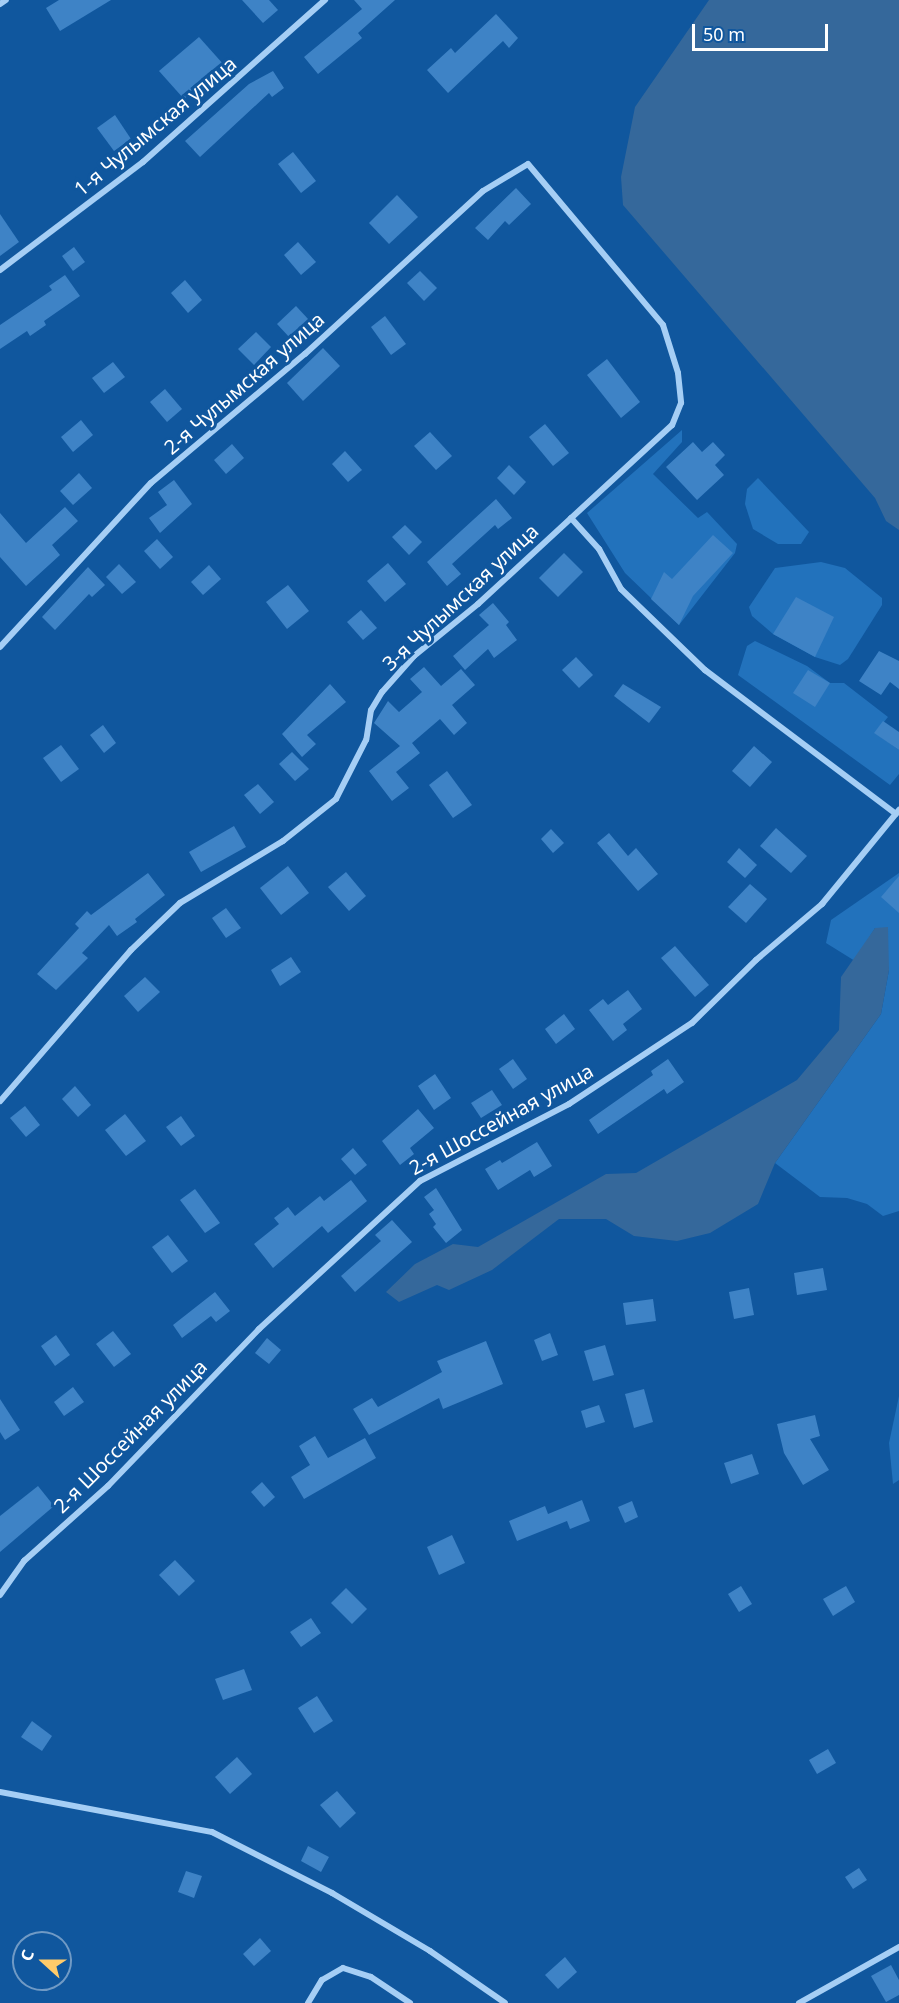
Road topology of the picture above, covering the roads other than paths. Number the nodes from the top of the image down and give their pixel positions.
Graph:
1 (6, 0) edge
2 (325, 0) edge
3 (0, 4) edge
4 (528, 164) joint
5 (0, 270) edge
6 (571, 518) junction
7 (0, 647) edge
8 (898, 812) edge
9 (0, 1101) edge
10 (0, 1595) edge
11 (0, 1792) edge
12 (899, 1947) edge
13 (308, 2003) edge
14 (410, 2003) edge
15 (505, 2003) edge
16 (799, 2003) edge

1 - 3 street
2 - 5 street, 1-я Чулымская улица
4 - 6 street, 3-я Чулымская улица
4 - 7 street, 2-я Чулымская улица
6 - 8 street
6 - 9 street, 3-я Чулымская улица
8 - 10 street, 2-я Шоссейная улица
11 - 15 street
12 - 16 street
13 - 14 street

